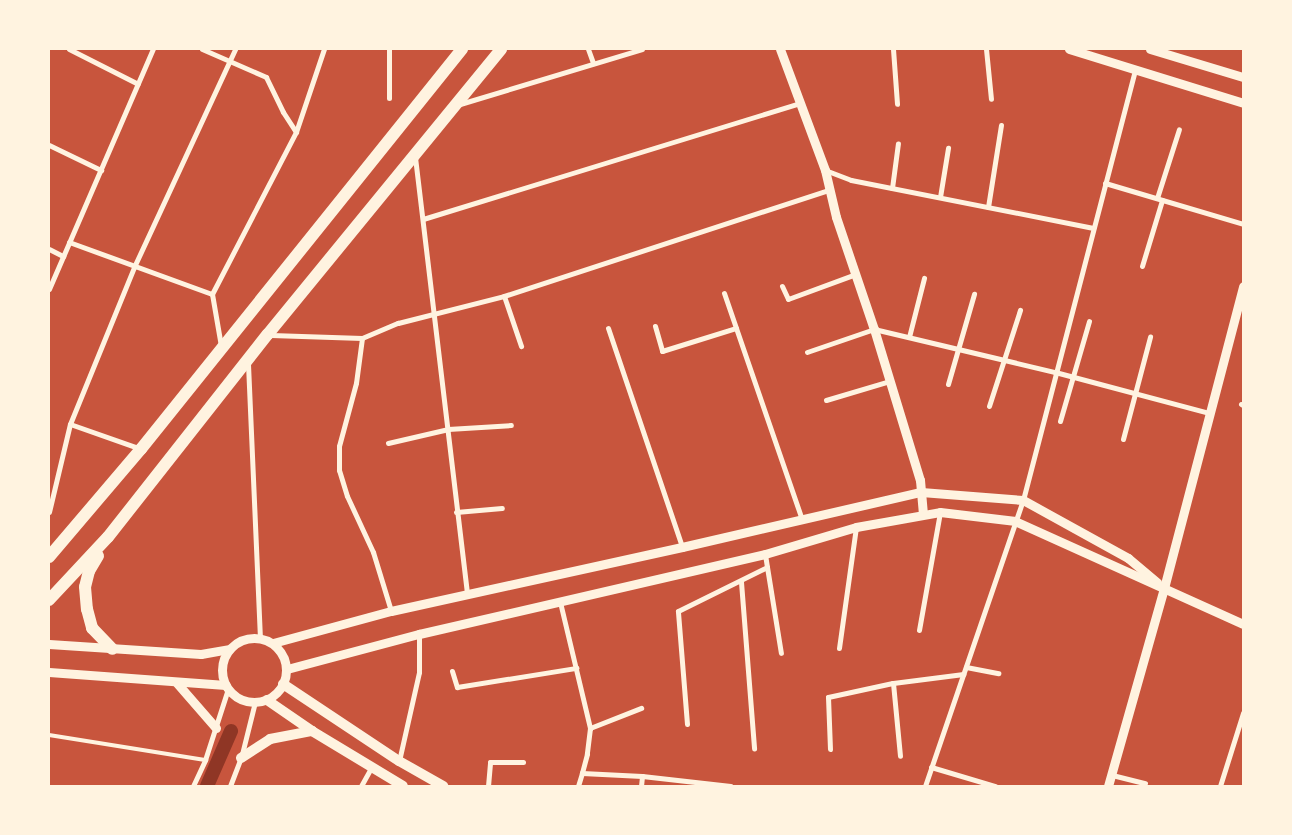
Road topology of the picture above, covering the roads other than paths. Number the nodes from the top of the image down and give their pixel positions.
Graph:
1 (69, 49) edge
2 (153, 49) edge
3 (202, 49) edge
4 (235, 49) edge
5 (324, 49) edge
6 (389, 49) edge
7 (462, 49) edge
8 (501, 49) edge
9 (588, 49) edge
10 (642, 49) edge
11 (780, 49) edge
12 (893, 49) edge
13 (986, 49) edge
14 (1069, 49) edge
15 (1150, 49) edge
16 (231, 60) junction
17 (593, 62) junction
18 (1136, 68) junction
19 (1243, 77) edge
20 (138, 84) junction
21 (389, 98) dead end
22 (991, 99) dead end
23 (801, 103) junction
24 (1243, 103) edge
25 (897, 104) dead end
26 (457, 105) junction
27 (1001, 125) dead end
28 (1179, 129) dead end
29 (296, 132) junction
30 (898, 143) dead end
31 (49, 144) edge
32 (948, 148) dead end
33 (415, 156) junction
34 (101, 170) junction
35 (825, 170) junction
36 (1105, 183) junction
37 (892, 188) junction
38 (828, 190) junction
39 (940, 197) junction
40 (1160, 199) junction
41 (988, 207) junction
42 (423, 219) junction
43 (1243, 224) edge
44 (1093, 228) junction
45 (69, 242) junction
46 (49, 249) edge
47 (63, 256) junction
48 (1142, 266) dead end
49 (134, 267) junction
50 (856, 274) junction
51 (924, 278) dead end
52 (782, 286) dead end
53 (1243, 286) edge
54 (49, 289) edge
55 (724, 293) dead end
56 (212, 294) junction
57 (974, 294) dead end
58 (504, 296) junction
59 (1020, 310) dead end
60 (434, 315) junction
61 (1089, 320) dead end
62 (655, 326) dead end
63 (608, 328) dead end
64 (736, 328) junction
65 (874, 329) junction
66 (268, 334) junction
67 (909, 337) junction
68 (1150, 337) dead end
69 (362, 338) junction
70 (521, 346) dead end
71 (221, 347) junction
72 (959, 349) junction
73 (807, 352) dead end
74 (248, 360) junction
75 (1003, 360) junction
76 (1056, 372) junction
77 (1072, 376) junction
78 (890, 381) junction
79 (948, 384) dead end
80 (1135, 393) junction
81 (826, 400) dead end
82 (989, 406) dead end
83 (1208, 413) junction
84 (1060, 421) dead end
85 (70, 424) junction
86 (512, 425) dead end
87 (448, 429) junction
88 (1123, 439) dead end
89 (388, 443) dead end
90 (141, 449) junction
91 (921, 492) junction
92 (1023, 500) junction
93 (502, 508) dead end
94 (49, 512) edge
95 (456, 512) junction
96 (940, 512) junction
97 (923, 514) junction
98 (802, 520) junction
99 (1015, 522) junction
100 (856, 527) junction
101 (108, 537) junction
102 (682, 547) junction
103 (765, 554) junction
104 (49, 555) edge
105 (767, 568) junction
106 (741, 582) junction
107 (1164, 588) junction
108 (467, 594) junction
109 (49, 600) edge
110 (560, 602) junction
111 (391, 611) junction
112 (1243, 624) edge
113 (919, 630) dead end
114 (419, 634) junction
115 (260, 638) junction
116 (273, 643) junction
117 (49, 644) edge
118 (839, 648) dead end
119 (112, 649) junction
120 (230, 649) junction
121 (781, 653) dead end
122 (966, 667) junction
123 (576, 668) junction
124 (287, 669) junction
125 (452, 671) dead end
126 (49, 672) edge
127 (998, 673) dead end
128 (963, 674) junction
129 (176, 682) junction
130 (893, 683) junction
131 (283, 684) junction
132 (227, 687) junction
133 (267, 700) junction
134 (255, 702) junction
135 (641, 708) dead end
136 (1243, 713) edge
137 (687, 724) dead end
138 (216, 728) junction
139 (590, 728) junction
140 (312, 732) junction
141 (49, 735) edge
142 (754, 748) dead end
143 (830, 749) dead end
144 (900, 756) dead end
145 (242, 758) junction
146 (205, 760) junction
147 (399, 761) junction
148 (523, 762) dead end
149 (931, 767) junction
150 (371, 768) junction
151 (582, 773) junction
152 (1112, 775) junction
153 (642, 776) junction
154 (1145, 784) dead end
155 (193, 786) edge
156 (230, 786) edge
157 (361, 786) edge
158 (403, 786) edge
159 (443, 786) edge
160 (488, 786) edge
161 (578, 786) edge
162 (641, 786) edge
163 (730, 786) edge
164 (925, 786) edge
165 (995, 786) edge
166 (1108, 786) edge
167 (1220, 786) edge

1 - 20 street
2 - 20 street
3 - 16 street
4 - 16 street
5 - 29 street
6 - 21 street
7 - 71 main road
8 - 26 main road
9 - 17 street
10 - 17 street
11 - 23 street
12 - 25 street
13 - 22 street
14 - 18 street
15 - 19 street
16 - 29 street
16 - 49 street
17 - 26 street
18 - 24 street
18 - 36 street
20 - 34 street
23 - 35 street
23 - 42 street
26 - 33 main road
27 - 41 street
28 - 40 street
29 - 56 street
30 - 37 street
31 - 34 street
32 - 39 street
33 - 42 street
33 - 66 main road
34 - 45 street
35 - 37 street
35 - 38 street
36 - 40 street
36 - 44 street
37 - 39 street
38 - 50 street
38 - 58 street
39 - 41 street
40 - 43 street
40 - 48 street
41 - 44 street
42 - 60 street
44 - 76 street
45 - 47 street
45 - 49 street
46 - 47 street
47 - 54 street
49 - 56 street
49 - 85 street
50 - 52 street
50 - 65 street
51 - 67 street
53 - 83 street
55 - 64 street
56 - 71 street
57 - 72 street
58 - 60 street
58 - 70 street
59 - 75 street
60 - 69 street
60 - 87 street
61 - 77 street
62 - 64 street
63 - 102 street
64 - 98 street
65 - 67 street
65 - 73 street
65 - 78 street
66 - 69 street
66 - 74 main road
67 - 72 street
68 - 80 street
69 - 111 street
71 - 90 main road
72 - 75 street
72 - 79 street
74 - 101 main road
74 - 115 street
75 - 76 street
75 - 82 street
76 - 77 street
76 - 92 street
77 - 80 street
77 - 84 street
78 - 81 street
78 - 91 street
80 - 83 street
80 - 88 street
83 - 107 street
85 - 90 street
85 - 94 street
86 - 87 street
87 - 89 street
87 - 95 street
90 - 104 main road
91 - 92 street
91 - 97 street
91 - 98 street
92 - 99 street
92 - 107 street
93 - 95 street
95 - 108 street
96 - 97 street
96 - 99 street
96 - 113 street
97 - 100 street
98 - 102 street
99 - 107 street
99 - 122 street
100 - 103 street
100 - 118 street
101 - 109 main road
101 - 119 main road
102 - 108 street
103 - 105 street
103 - 110 street
105 - 106 street
105 - 121 street
106 - 137 street
106 - 142 street
107 - 112 street
107 - 152 street
108 - 111 street
110 - 114 street
110 - 123 street
111 - 116 street
114 - 124 street
114 - 147 street
115 - 116 street
115 - 120 street
116 - 124 street
117 - 119 street
119 - 120 street
120 - 132 street
122 - 127 street
122 - 128 street
123 - 125 street
123 - 139 street
124 - 131 street
126 - 129 street
128 - 130 street
128 - 149 street
129 - 132 street
129 - 138 street
130 - 143 street
130 - 144 street
131 - 133 street
131 - 147 main road
132 - 134 street
132 - 138 street
133 - 134 street
133 - 140 main road
134 - 145 street
135 - 139 street
136 - 167 street
138 - 146 street
139 - 151 street
140 - 145 main road
140 - 150 main road
141 - 146 lane
145 - 156 street
146 - 155 street
147 - 159 main road
148 - 160 street
149 - 164 street
149 - 165 street
150 - 157 street
150 - 158 main road
151 - 153 street
151 - 161 street
152 - 154 street
152 - 166 street
153 - 162 street
153 - 163 street

